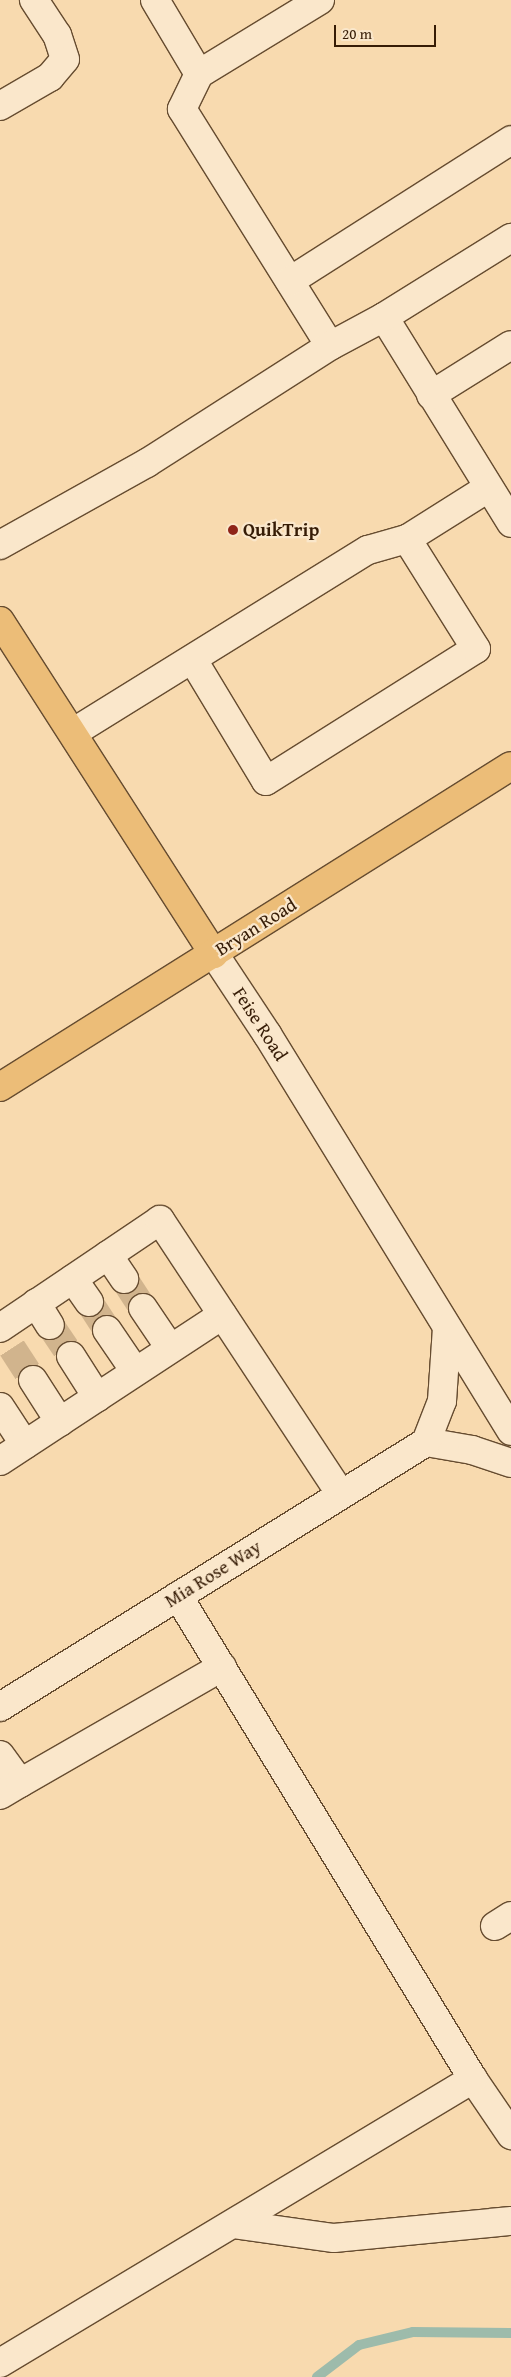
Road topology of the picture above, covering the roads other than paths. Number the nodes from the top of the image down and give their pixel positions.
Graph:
1 (34, 0) edge
2 (155, 0) edge
3 (320, 0) edge
4 (199, 74) junction
5 (0, 106) edge
6 (511, 140) edge
7 (511, 238) edge
8 (290, 281) junction
9 (384, 317) junction
10 (511, 345) edge
11 (330, 346) junction
12 (431, 395) junction
13 (488, 488) junction
14 (511, 524) edge
15 (407, 539) junction
16 (0, 545) edge
17 (0, 621) edge
18 (192, 660) junction
19 (74, 732) junction
20 (511, 766) edge
21 (214, 954) junction
22 (0, 1088) edge
23 (108, 1255) junction
24 (74, 1279) junction
25 (124, 1279) tunnel mouth
26 (88, 1302) tunnel mouth
27 (143, 1308) tunnel mouth
28 (222, 1314) junction
29 (447, 1328) junction
30 (107, 1330) tunnel mouth
31 (4, 1335) edge
32 (170, 1348) junction
33 (71, 1356) tunnel mouth
34 (135, 1371) junction
35 (33, 1380) tunnel mouth
36 (97, 1397) junction
37 (0, 1406) edge
38 (60, 1422) junction
39 (511, 1431) edge
40 (426, 1442) junction
41 (25, 1445) junction
42 (0, 1461) edge
43 (511, 1463) edge
44 (341, 1494) junction
45 (178, 1596) junction
46 (222, 1667) junction
47 (0, 1707) edge
48 (0, 1755) edge
49 (10, 1789) edge
50 (473, 2078) junction
51 (511, 2135) edge
52 (511, 2221) edge
53 (234, 2224) junction
54 (0, 2363) edge

1 - 5 street
2 - 4 street
3 - 4 street
4 - 8 street
6 - 8 street
7 - 9 street
8 - 11 street
9 - 11 street
9 - 12 street
10 - 12 street
11 - 16 street
12 - 13 street
13 - 14 street
13 - 15 street
15 - 18 street
15 - 18 street
17 - 19 main road, Feise Road
18 - 19 street
19 - 21 main road, Feise Road
20 - 21 main road, Bryan Road
21 - 22 main road, Bryan Road
21 - 29 street, Feise Road
23 - 24 street
23 - 25 street
23 - 28 street
24 - 26 street
24 - 31 street
27 - 32 street
28 - 32 street
28 - 44 street
29 - 39 street, Feise Road
29 - 40 street
30 - 34 street
32 - 34 street
33 - 36 street
34 - 36 street
35 - 38 street
36 - 38 street
37 - 41 street
38 - 41 street
40 - 43 street
40 - 44 street, Mia Rose Way
41 - 42 street
44 - 45 street, Mia Rose Way
45 - 46 street
45 - 47 street, Mia Rose Way
46 - 49 street
46 - 50 street
48 - 49 street
50 - 51 street
50 - 53 street
52 - 53 street
53 - 54 street

